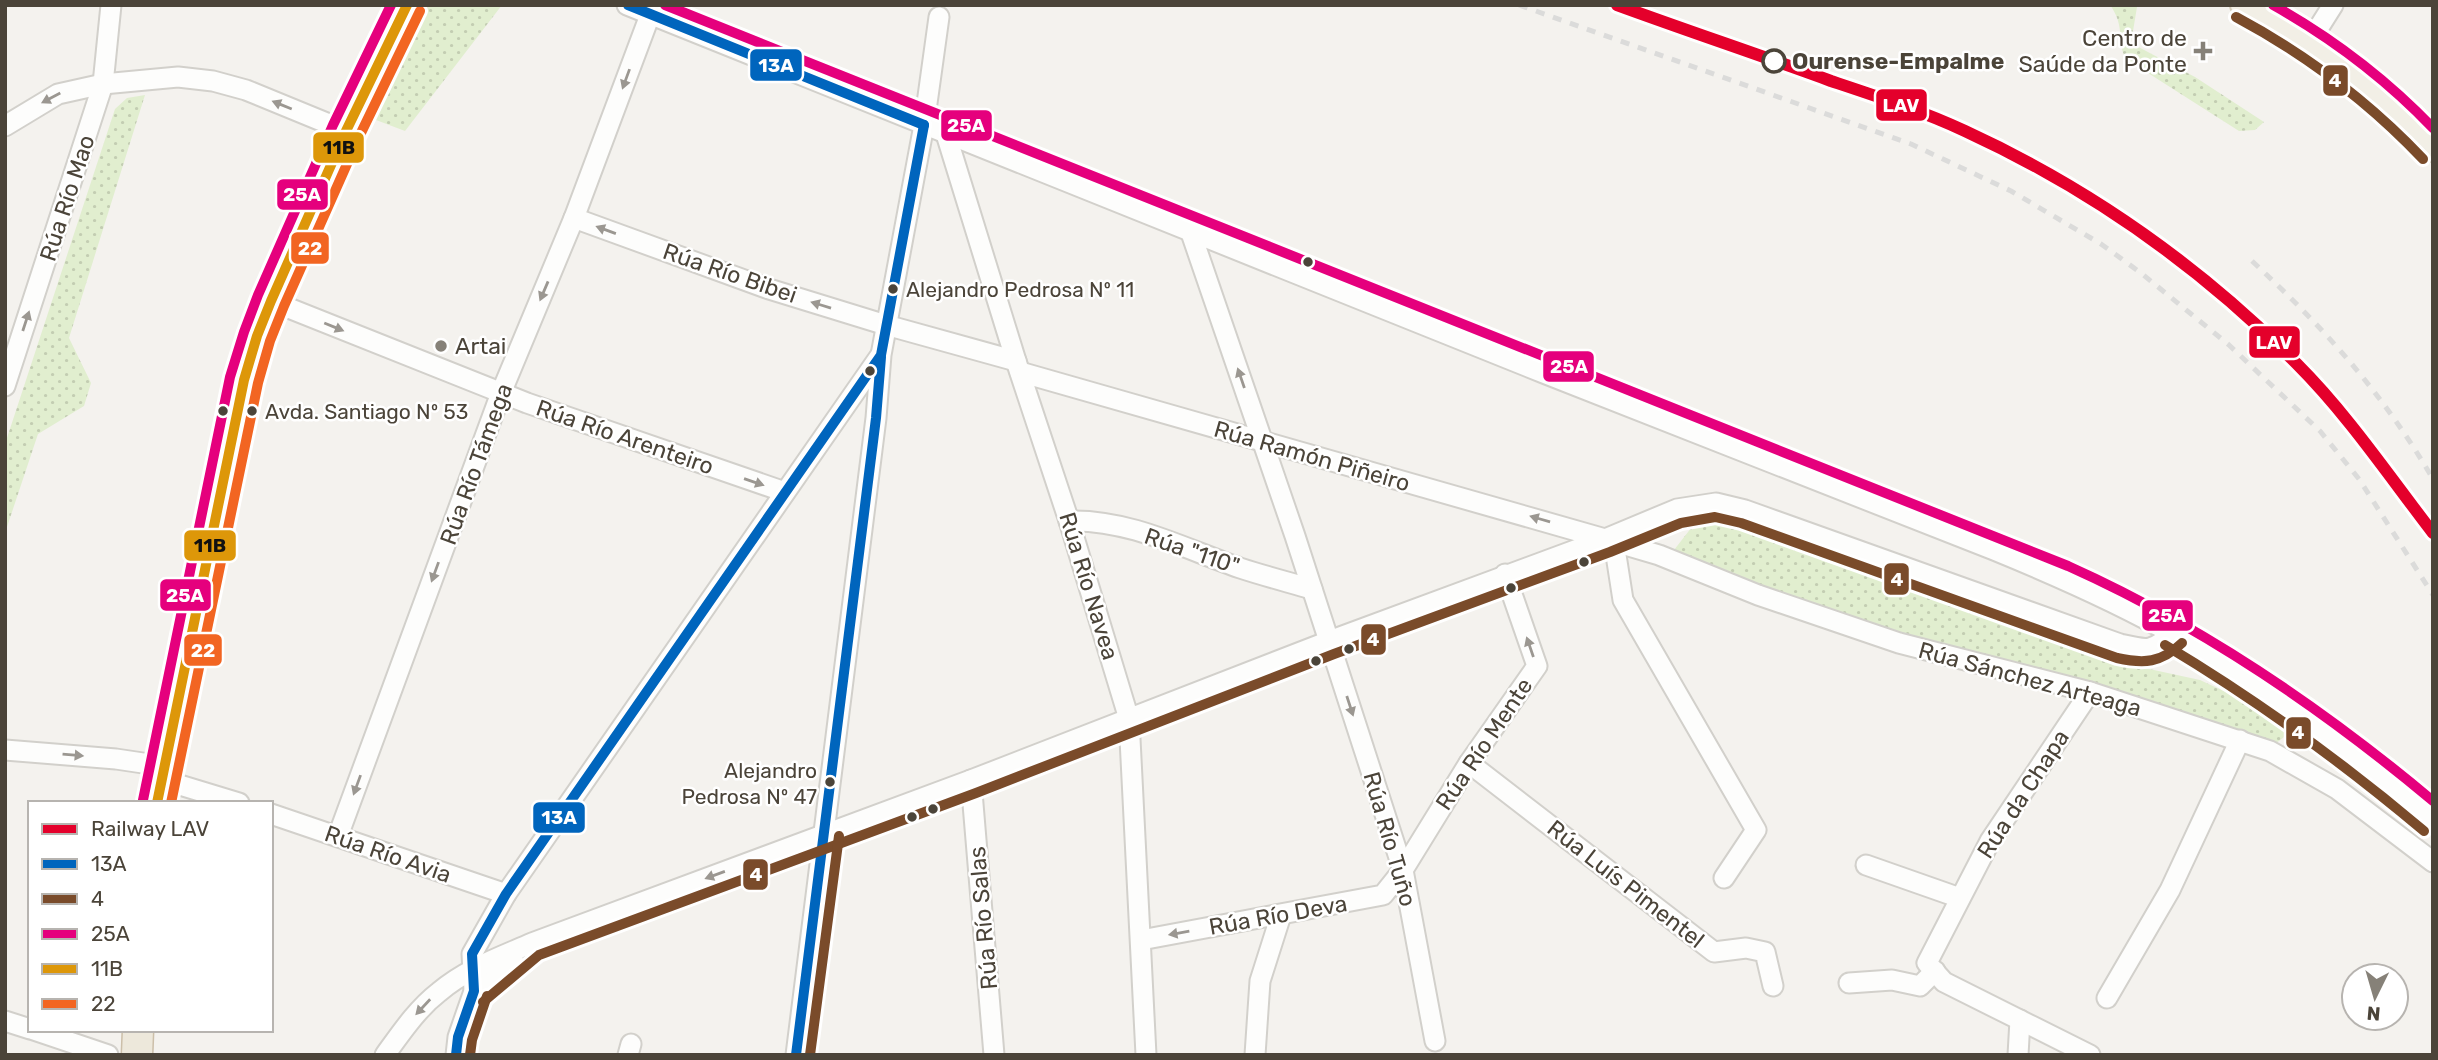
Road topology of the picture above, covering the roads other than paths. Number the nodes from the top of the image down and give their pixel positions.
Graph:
1 (111, 5) edge
2 (407, 5) edge
3 (627, 5) edge
4 (2243, 5) edge
5 (2333, 5) edge
6 (650, 15) junction
7 (940, 16) dead end
8 (2309, 43) junction
9 (103, 84) junction
10 (924, 125) junction
11 (5, 126) edge
12 (345, 131) junction
13 (946, 134) junction
14 (2433, 149) edge
15 (574, 218) junction
16 (1190, 230) junction
17 (271, 300) junction
18 (886, 326) junction
19 (881, 355) junction
20 (1018, 367) junction
21 (5, 386) edge
22 (501, 393) junction
23 (851, 397) junction
24 (877, 407) junction
25 (1263, 443) junction
26 (785, 492) junction
27 (1069, 521) junction
28 (1605, 539) junction
29 (1505, 574) junction
30 (1312, 589) junction
31 (2172, 633) junction
32 (1329, 641) junction
33 (2090, 692) junction
34 (1129, 719) junction
35 (2240, 740) junction
36 (5, 750) edge
37 (1469, 763) junction
38 (971, 780) junction
39 (160, 783) edge
40 (231, 801) edge
41 (273, 815) edge
42 (2433, 820) edge
43 (825, 834) junction
44 (338, 836) junction
45 (2433, 862) edge
46 (1866, 865) dead end
47 (1403, 870) junction
48 (1724, 878) dead end
49 (506, 894) junction
50 (1960, 898) junction
51 (1281, 915) junction
52 (1141, 940) junction
53 (531, 943) junction
54 (1931, 967) junction
55 (471, 970) junction
56 (1849, 983) dead end
57 (1773, 986) dead end
58 (474, 991) junction
59 (2107, 998) dead end
60 (2020, 1020) junction
61 (5, 1021) edge
62 (28, 1029) edge
63 (38, 1032) edge
64 (138, 1032) edge
65 (1435, 1041) dead end
66 (107, 1055) edge
67 (136, 1055) edge
68 (385, 1055) edge
69 (456, 1055) edge
70 (796, 1055) edge
71 (994, 1055) edge
72 (1146, 1055) edge
73 (1255, 1055) edge
74 (2018, 1055) edge
75 (2090, 1055) edge

1 - 9 street, Rúa Río Mao
2 - 12 highway
3 - 6 street
4 - 8 main road
5 - 8 street
6 - 10 street
6 -> 15 street, Rúa Río Támega
7 - 10 street
8 - 14 main road
9 -> 11 street
12 -> 9 street
21 -> 9 street, Rúa Río Mao
10 - 13 street
10 - 18 street
12 - 17 highway
13 - 16 street
13 - 20 street, Rúa Río Navea
18 -> 15 street, Rúa Río Bibei
15 -> 22 street, Rúa Río Támega
25 -> 16 street, Rúa Río Tuño
16 - 31 street
17 -> 22 street, Rúa Río Arenteiro
17 - 39 highway
18 - 19 street
18 - 20 street, Rúa Río Bibei
19 - 23 street
19 - 24 street
20 - 25 street, Rúa Ramón Piñeiro
20 - 27 street, Rúa Río Navea
22 -> 26 street, Rúa Río Arenteiro
22 -> 44 street, Rúa Río Támega
23 - 24 street
23 - 26 street
24 - 43 street
28 -> 25 street, Rúa Ramón Piñeiro
25 - 30 street, Rúa Río Tuño
26 - 49 street
27 - 30 street, Rúa "110"
27 - 34 street, Rúa Río Navea
28 - 29 street
28 - 31 street
28 - 33 street, Rúa Sánchez Arteaga
28 - 48 street
29 - 32 street
37 -> 29 street, Rúa Río Mente
30 - 32 street, Rúa Río Tuño
31 - 42 street
32 - 34 street
32 -> 47 street, Rúa Río Tuño
33 - 35 street, Rúa Sánchez Arteaga
33 - 50 street, Rúa da Chapa
34 - 38 street
34 - 52 street, Rúa Río Navea
35 - 45 street, Rúa Sánchez Arteaga
35 - 59 street
36 -> 39 street
37 - 47 street, Rúa Río Mente
37 - 57 street, Rúa Luís Pimentel
38 - 43 street
38 - 71 street, Rúa Río Salas
39 - 40 street
41 - 44 street, Rúa Río Avia
43 -> 53 street
43 - 70 street
44 - 49 street, Rúa Río Avia
46 - 50 street
47 - 51 street, Rúa Río Deva
47 - 65 street, Rúa Río Tuño
49 - 55 street
50 - 54 street, Rúa da Chapa
51 -> 52 street, Rúa Río Deva
51 - 73 street
52 - 72 street, Rúa Río Navea
53 - 55 street
53 - 58 street
54 - 56 street
54 - 60 street
55 - 58 street
55 -> 68 street
58 - 69 street
60 - 74 street
60 - 75 street
61 - 62 street
63 - 66 street
64 - 67 highway

